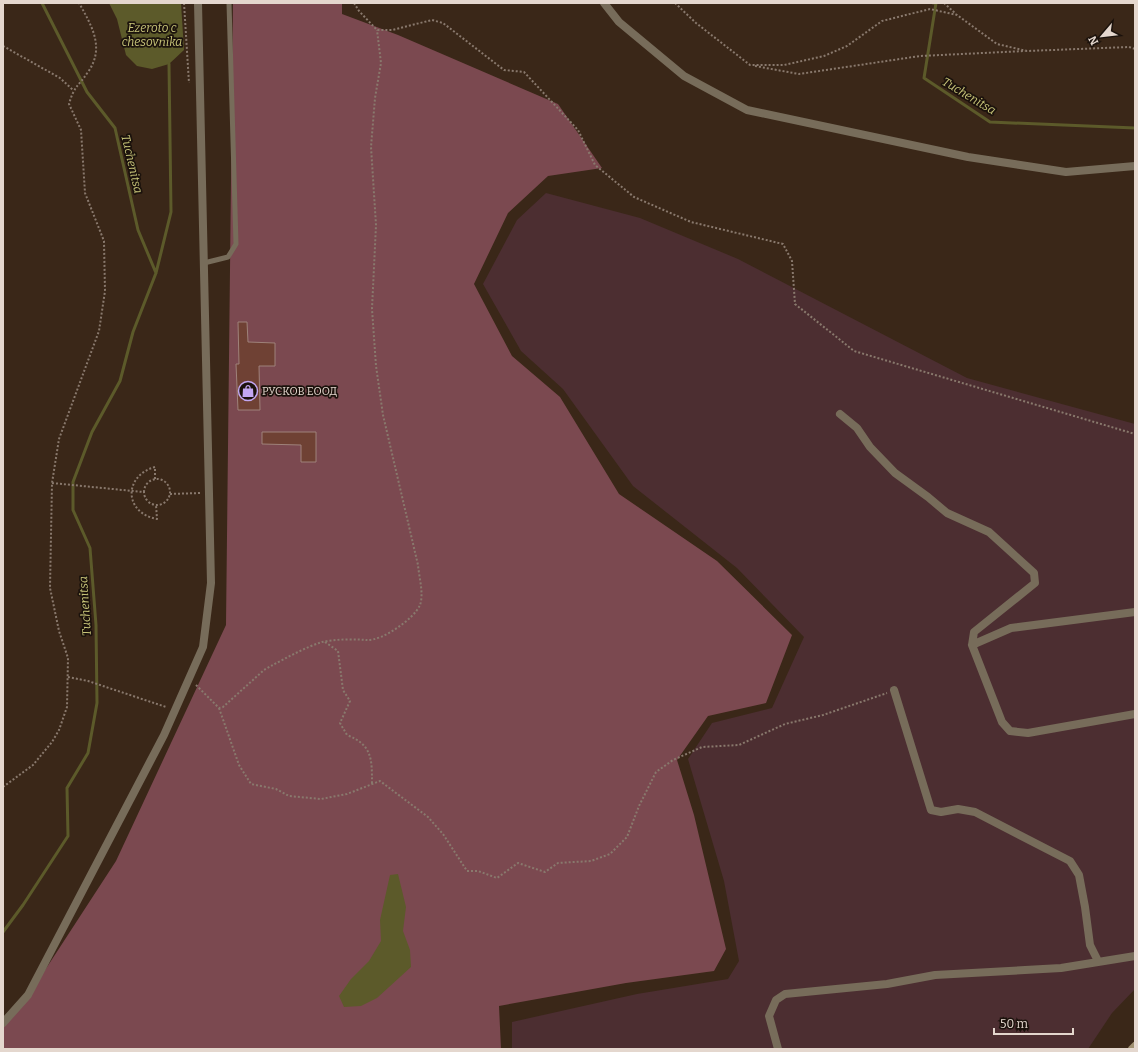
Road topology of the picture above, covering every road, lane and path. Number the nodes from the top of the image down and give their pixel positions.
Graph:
1 (79, 3) edge
2 (184, 3) edge
3 (198, 3) edge
4 (229, 3) edge
5 (354, 3) edge
6 (604, 3) edge
7 (675, 3) edge
8 (944, 3) edge
9 (957, 15) junction
10 (377, 30) junction
11 (3, 46) edge
12 (1135, 49) edge
13 (1027, 51) junction
14 (750, 65) junction
15 (189, 83) dead end
16 (73, 90) junction
17 (1135, 166) edge
18 (204, 263) junction
19 (840, 414) dead end
20 (1135, 434) edge
21 (155, 479) junction
22 (52, 483) junction
23 (131, 491) junction
24 (143, 492) junction
25 (196, 493) dead end
26 (170, 494) junction
27 (156, 505) junction
28 (1135, 612) edge
29 (325, 642) junction
30 (972, 645) junction
31 (68, 678) junction
32 (188, 681) junction
33 (894, 690) joint
34 (219, 708) junction
35 (175, 710) junction
36 (1135, 714) edge
37 (372, 784) junction
38 (3, 787) edge
39 (1135, 956) edge
40 (1098, 961) junction
41 (3, 1023) edge
42 (1135, 1046) edge
43 (778, 1049) edge
44 (1132, 1049) edge

1 - 16 path
2 - 15 path
3 - 18 street
4 - 18 lane
5 - 10 path
6 - 17 street
7 - 14 path
8 - 9 path
9 - 13 path
9 - 14 path
10 - 20 path
10 - 29 path
11 - 16 path
12 - 13 path
13 - 14 path
16 - 22 path
18 - 32 street
19 - 30 street
21 - 23 path
21 - 24 path
21 - 26 path
22 - 23 path
22 - 31 path
23 - 24 path
23 - 27 path
24 - 27 path
25 - 26 path
26 - 27 path
28 - 30 street
29 - 34 path
29 - 37 path
30 - 36 street
31 - 35 path
31 - 38 path
32 - 34 path
32 - 35 street
33 - 37 path
33 - 40 street
34 - 37 path
35 - 41 street
39 - 40 street
40 - 43 street
42 - 44 main road

